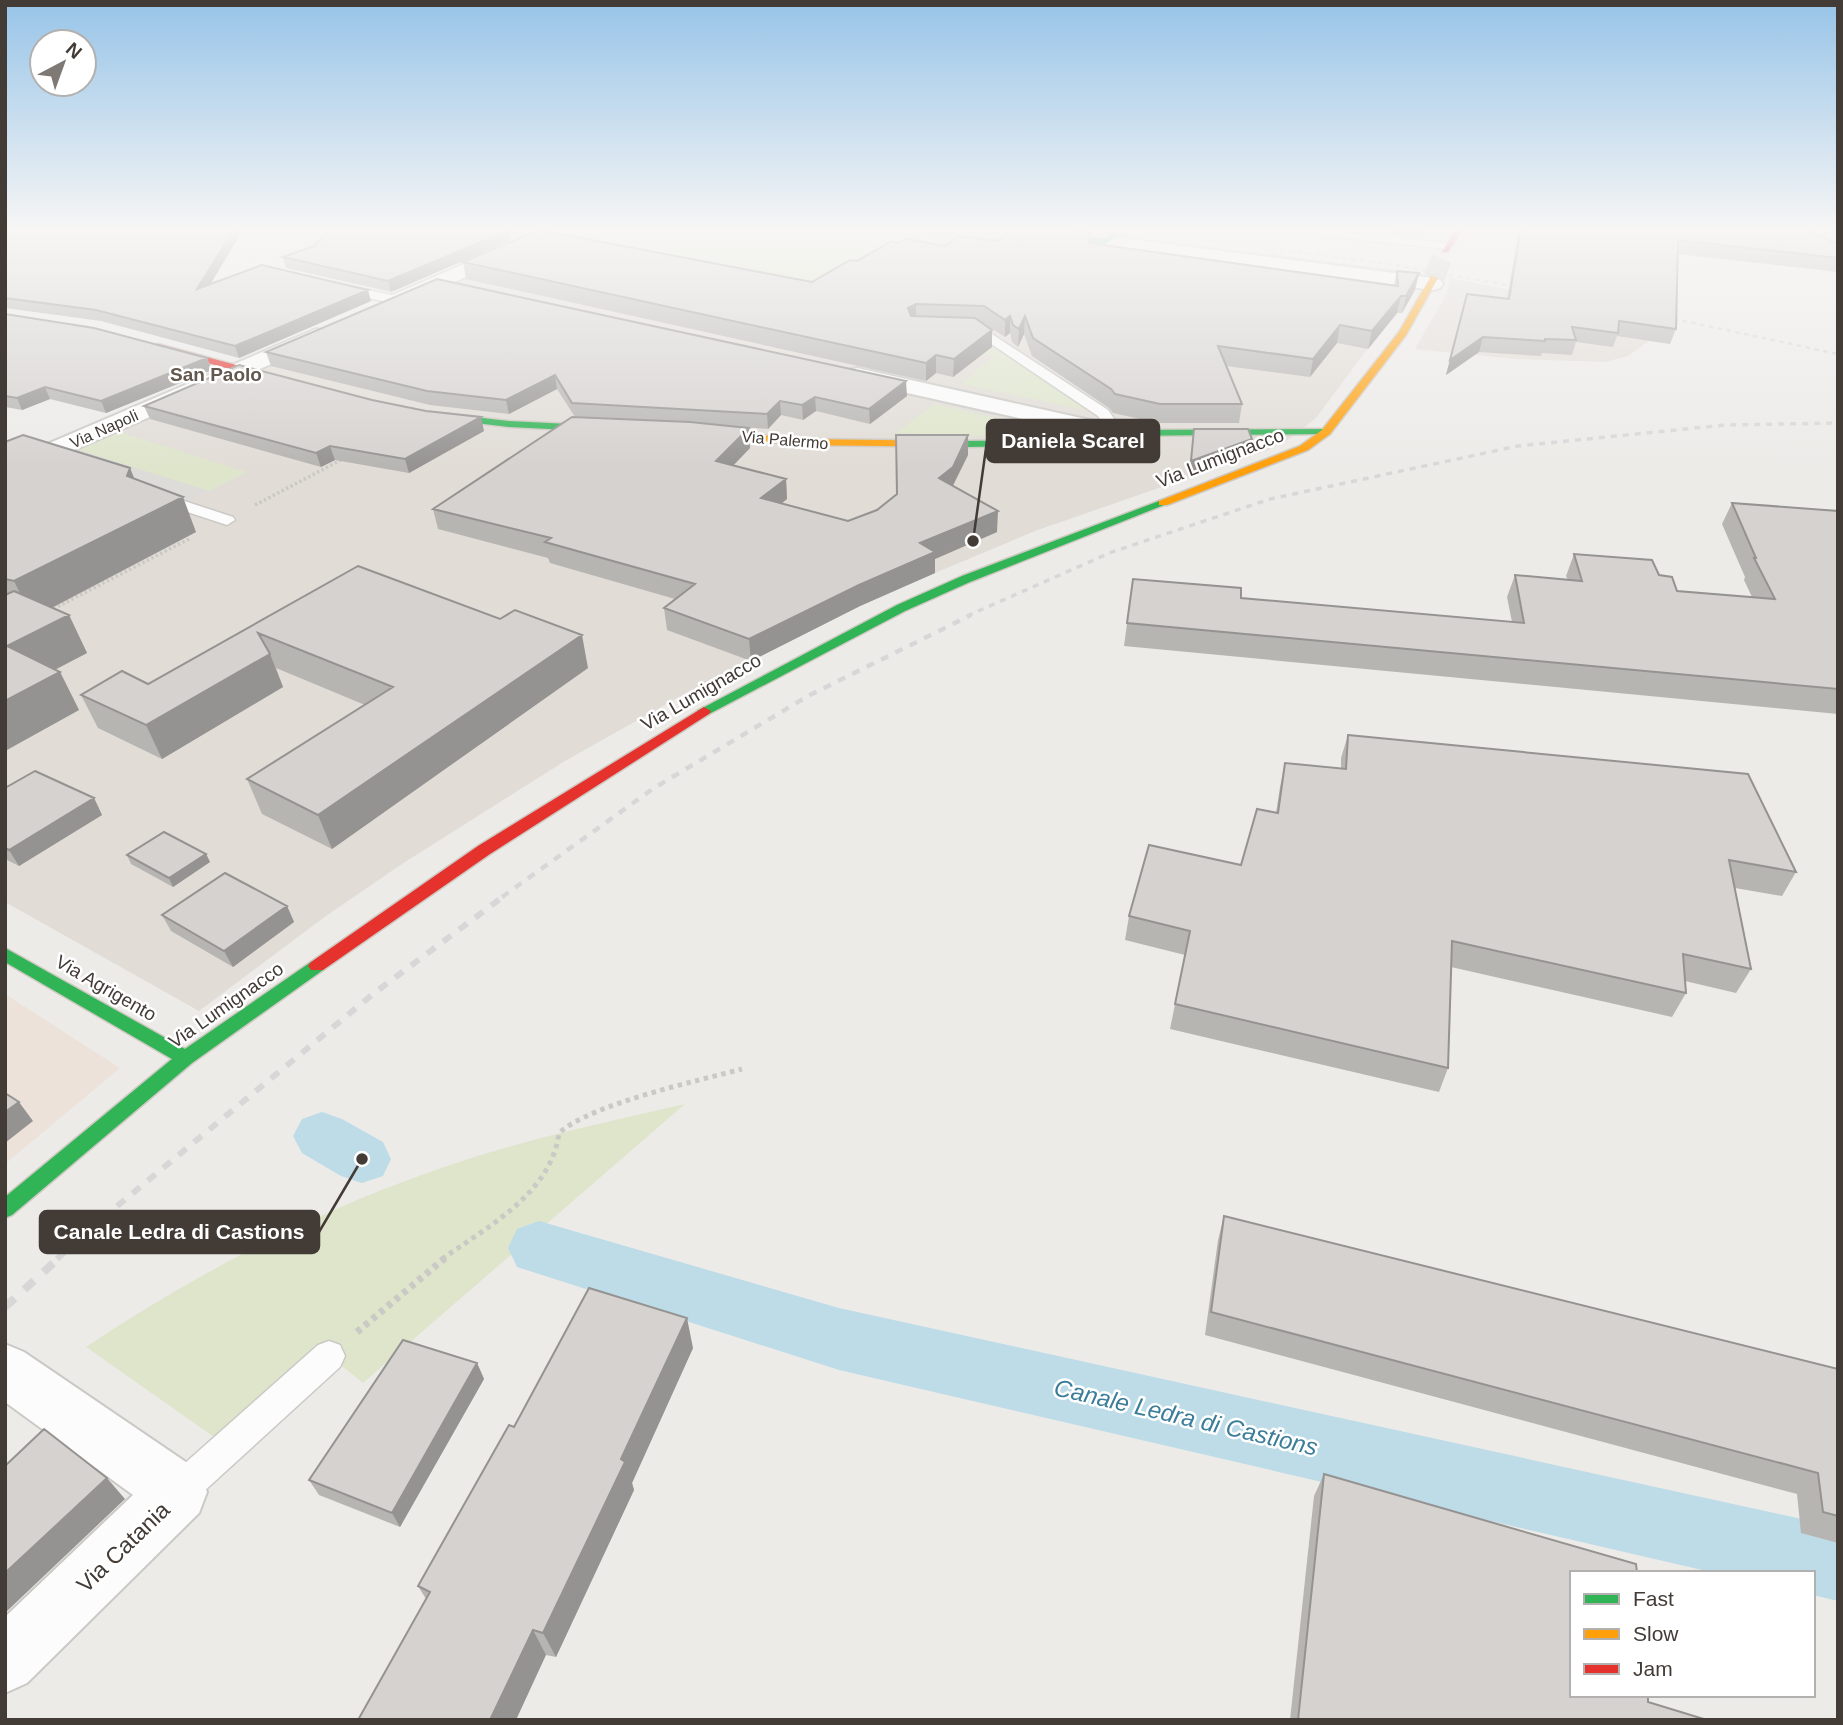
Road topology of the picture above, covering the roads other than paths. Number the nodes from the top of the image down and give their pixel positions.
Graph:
1 (377, 308) edge
2 (1416, 308) edge
3 (360, 316) edge
4 (336, 327) edge
5 (953, 328) edge
6 (138, 342) edge
7 (240, 369) junction
8 (832, 369) edge
9 (302, 385) edge
10 (416, 412) edge
11 (622, 429) edge
12 (681, 431) edge
13 (1325, 432) junction
14 (1116, 433) junction
15 (5, 452) edge
16 (36, 459) junction
17 (61, 467) edge
18 (5, 472) edge
19 (148, 495) edge
20 (226, 520) dead end
21 (5, 954) edge
22 (186, 1058) junction
23 (5, 1209) edge
24 (329, 1356) road end
25 (5, 1370) edge
26 (178, 1492) junction
27 (5, 1661) edge

1 - 3 street
2 - 13 main road, Via Lumignacco
4 - 7 street, Via Napoli
5 - 14 lane
6 - 7 main road
7 - 9 main road
7 - 16 street, Via Napoli
8 - 14 street
10 - 11 main road
12 - 14 main road, Via Palermo
13 - 14 main road, Via Palermo
13 - 22 main road, Via Lumignacco
15 - 16 street
16 - 17 lane
16 - 18 street, Via Napoli
19 - 20 lane
21 - 22 main road, Via Agrigento
22 - 23 main road, Via Lumignacco
24 - 26 lane
25 - 26 street, Via Catania
26 - 27 street, Via Catania

